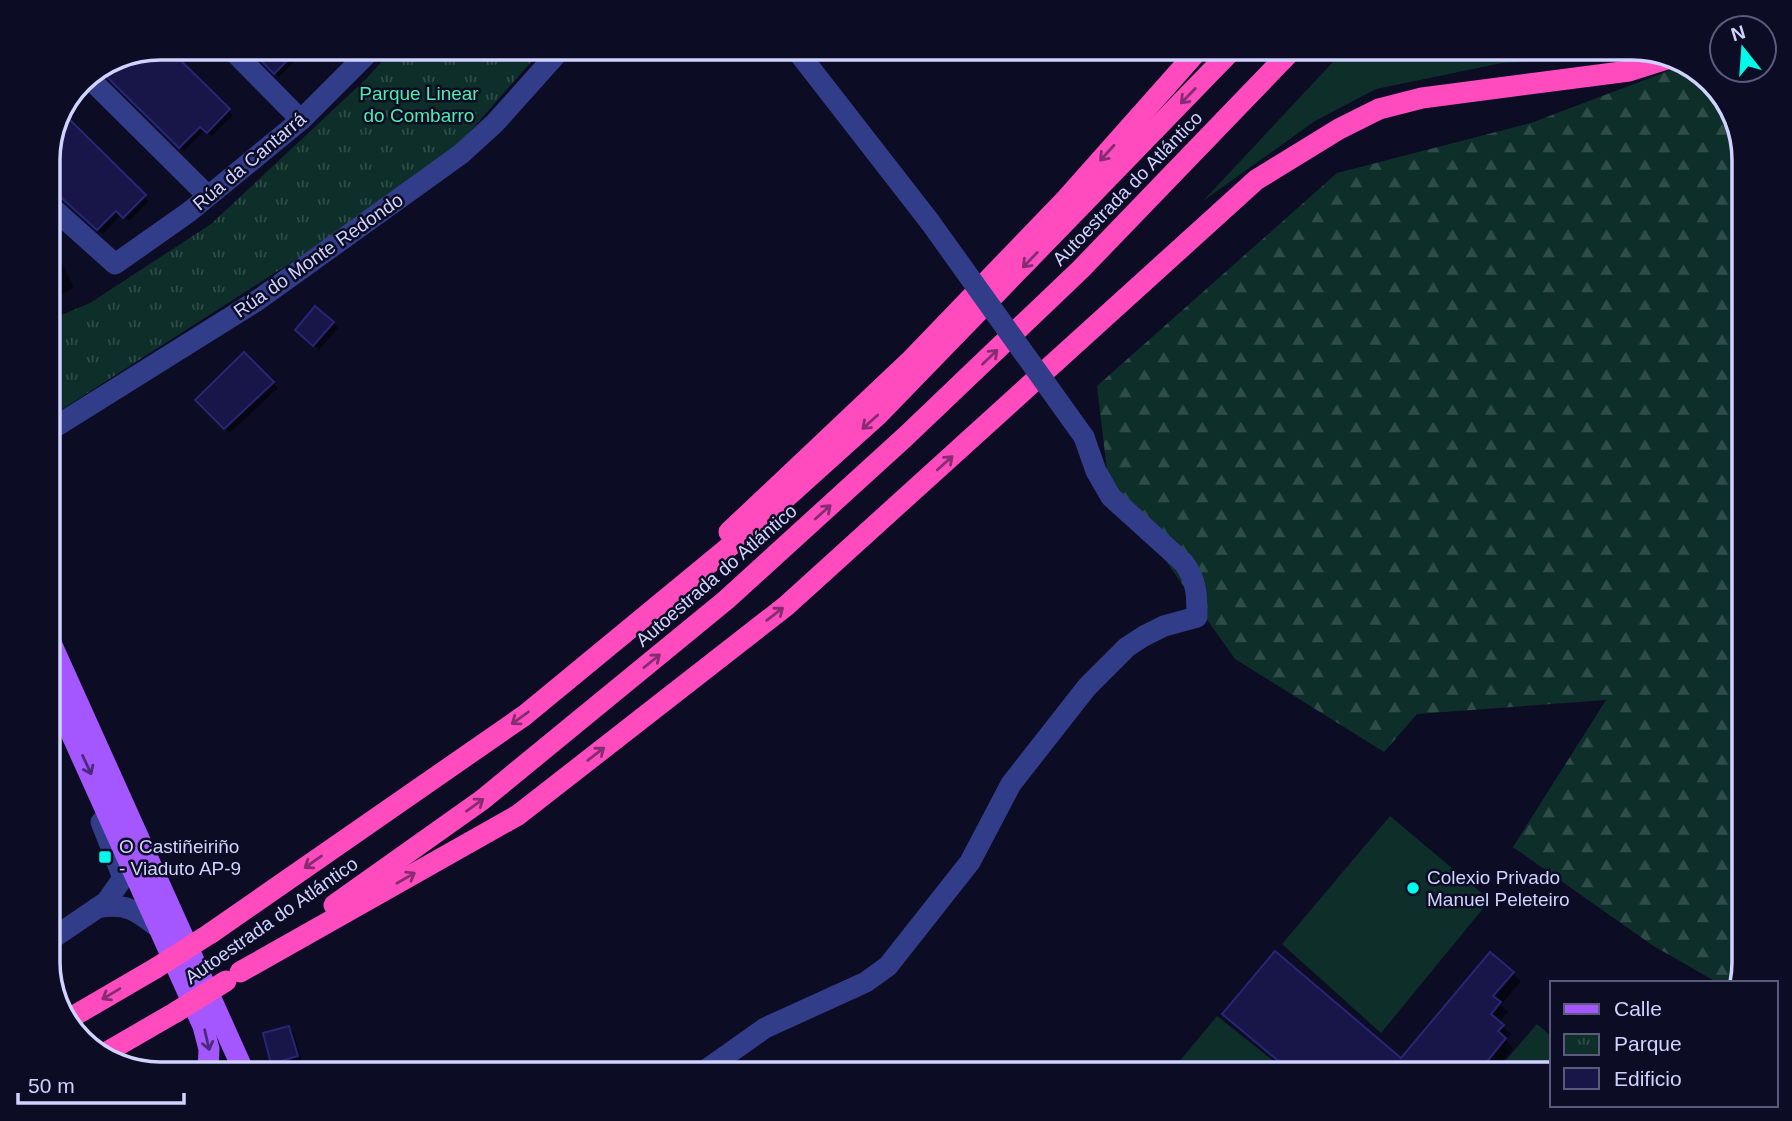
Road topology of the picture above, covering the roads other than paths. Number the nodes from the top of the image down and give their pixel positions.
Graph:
1 (242, 60) edge
2 (361, 60) edge
3 (551, 60) edge
4 (804, 60) edge
5 (1189, 60) edge
6 (1222, 60) edge
7 (1283, 60) edge
8 (1656, 62) edge
9 (95, 84) edge
10 (301, 120) junction
11 (208, 196) junction
12 (60, 214) edge
13 (60, 424) edge
14 (630, 629) junction
15 (60, 663) edge
16 (60, 708) edge
17 (99, 793) junction
18 (123, 878) junction
19 (97, 908) junction
20 (154, 924) junction
21 (60, 933) edge
22 (233, 976) junction
23 (75, 1015) edge
24 (741, 1044) junction
25 (112, 1049) edge
26 (208, 1062) edge
27 (239, 1062) edge
28 (716, 1062) edge
29 (730, 1062) edge

1 - 10 street
2 - 10 street, Rúa da Cantarrá
3 - 13 street, Rúa do Monte Redondo
4 - 24 street, bridge
5 -> 14 highway
6 -> 14 highway, Autoestrada do Atlántico
22 -> 7 highway, Autoestrada do Atlántico
22 -> 8 highway
9 - 11 street
10 - 11 street, Rúa da Cantarrá
11 - 12 street, Rúa da Cantarrá
14 -> 23 highway, Autoestrada do Atlántico, bridge
15 - 27 main road
16 -> 17 main road
17 - 18 street
17 - 20 main road
18 - 19 street
18 - 20 street
19 - 20 street
19 - 21 street
20 -> 26 main road
22 - 25 highway, Autoestrada do Atlántico, bridge
24 - 28 street
24 - 29 street

